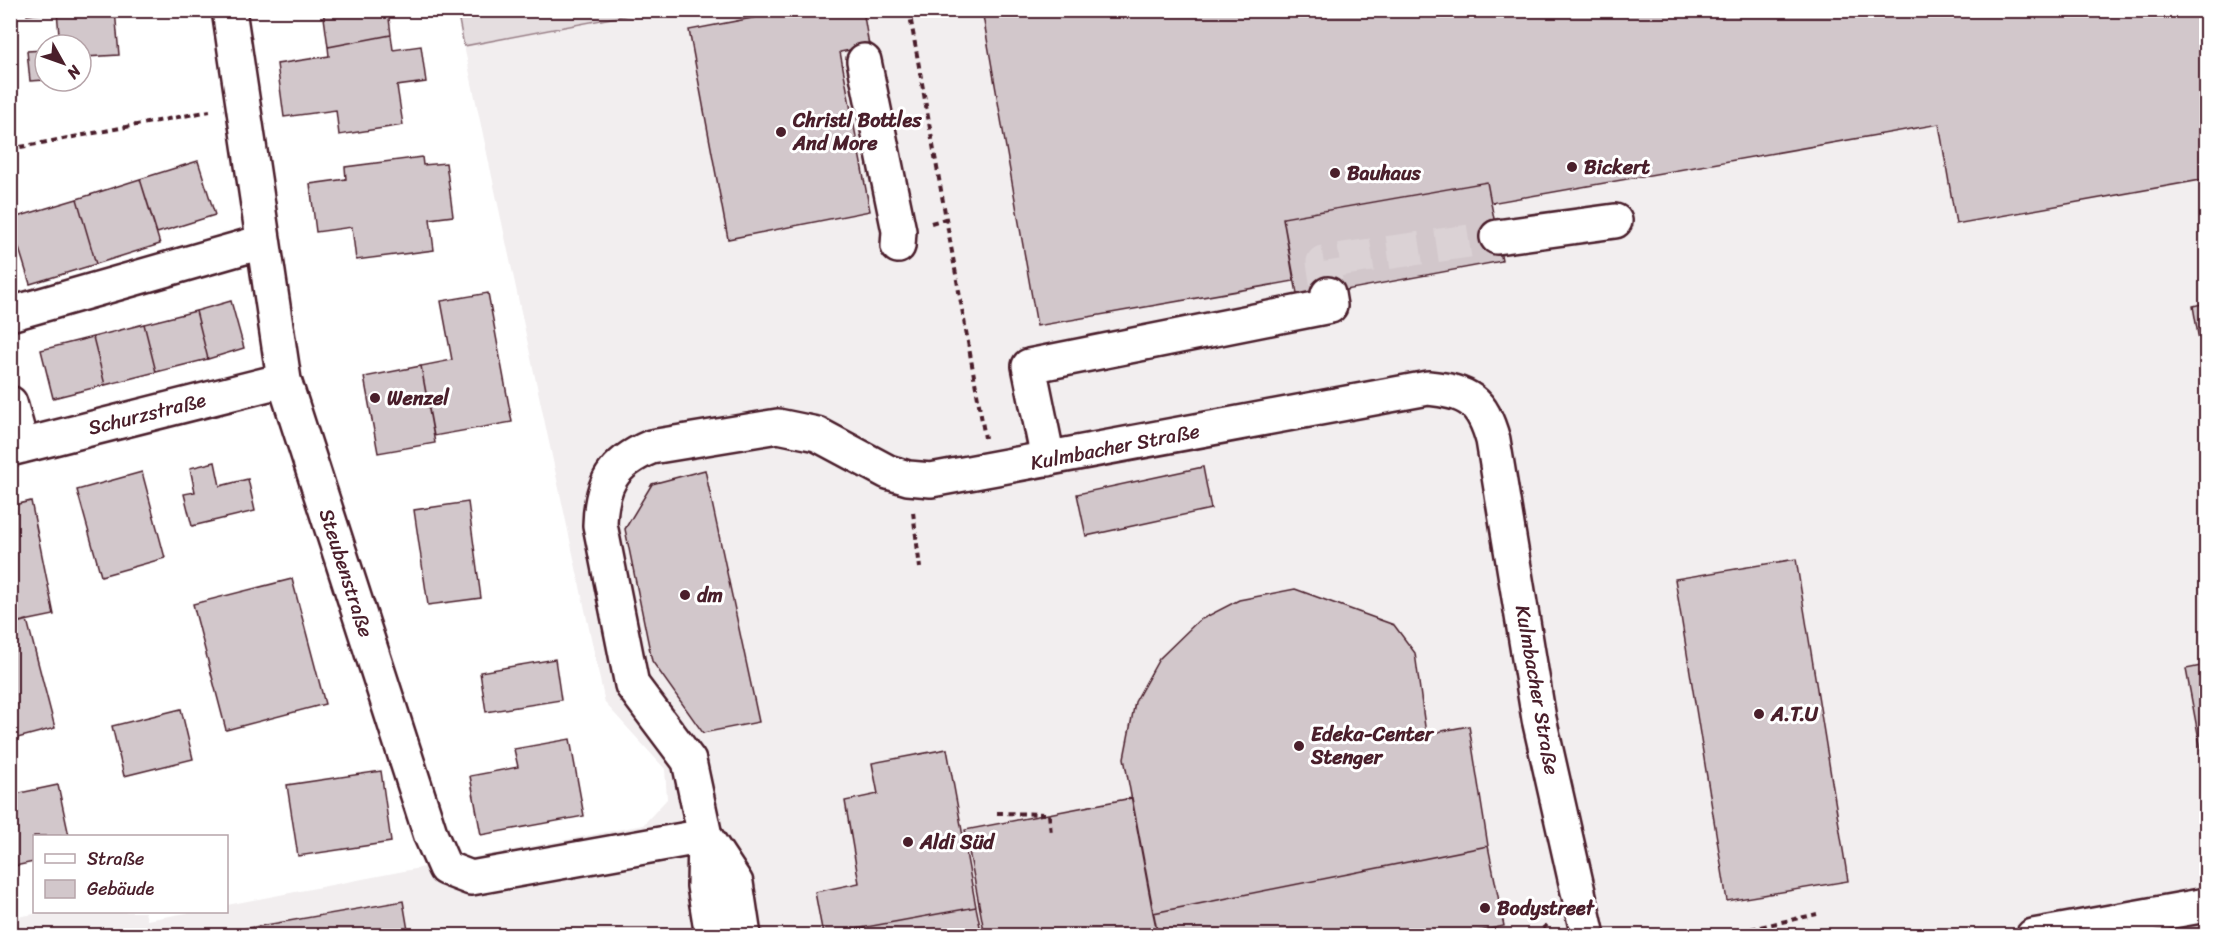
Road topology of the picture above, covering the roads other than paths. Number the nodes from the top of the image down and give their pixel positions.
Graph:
1 (229, 10) edge
2 (864, 61) dead end
3 (1616, 221) dead end
4 (1497, 237) tunnel mouth
5 (262, 242) junction
6 (898, 246) dead end
7 (1328, 294) dead end
8 (10, 314) edge
9 (284, 380) junction
10 (10, 403) edge
11 (16, 447) edge
12 (1048, 459) junction
13 (705, 836) junction
14 (2206, 905) edge
15 (712, 936) edge
16 (744, 936) edge
17 (1588, 936) edge
18 (2033, 936) edge

1 - 5 street, Steubenstraße
2 - 6 street
3 - 4 street
5 - 8 street
5 - 9 street, Steubenstraße
7 - 12 street
9 - 11 street, Schurzstraße
9 - 13 street, Steubenstraße
10 - 11 street
12 - 13 street, Kulmbacher Straße
12 - 17 street, Kulmbacher Straße
13 - 15 street, Kulmbacher Straße
13 - 16 street, Kulmbacher Straße
14 - 18 street

